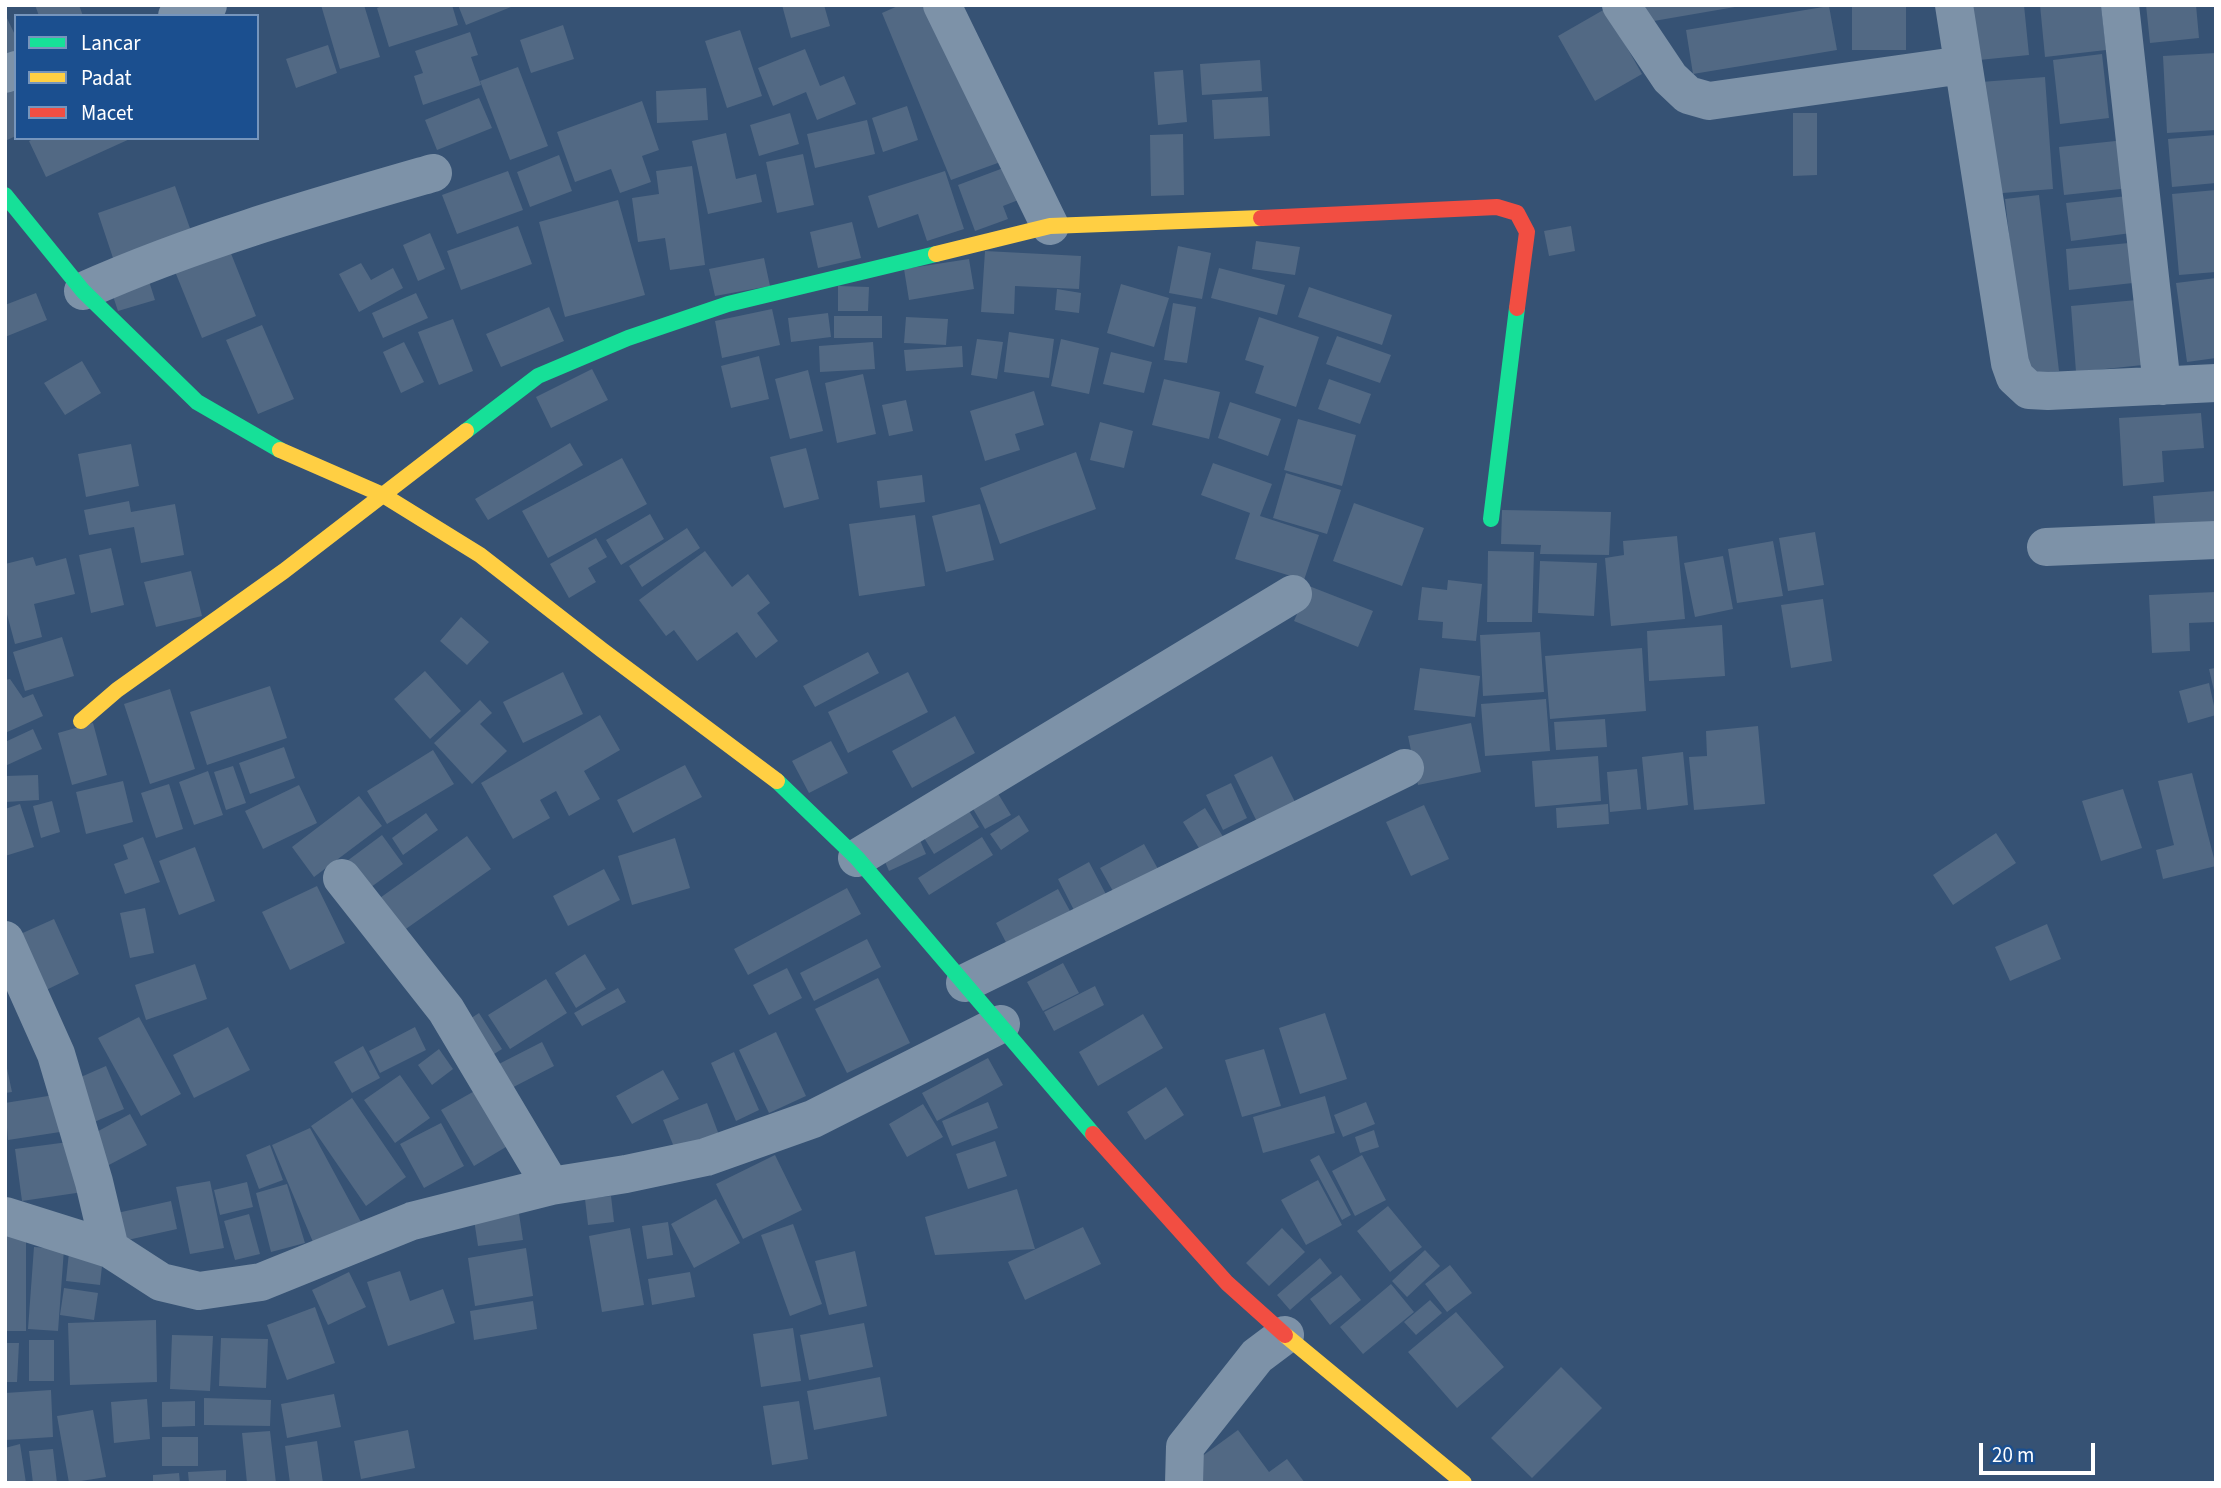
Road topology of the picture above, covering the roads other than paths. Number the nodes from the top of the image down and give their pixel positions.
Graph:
1 (208, 5) edge
2 (942, 5) edge
3 (1621, 5) edge
4 (1954, 5) edge
5 (2120, 5) edge
6 (183, 14) edge
7 (1963, 65) junction
8 (433, 173) dead end
9 (5, 195) edge
10 (1050, 226) junction
11 (83, 291) junction
12 (2216, 383) edge
13 (2162, 386) junction
14 (383, 495) junction
15 (1490, 519) dead end
16 (2216, 540) edge
17 (2046, 547) dead end
18 (1293, 594) dead end
19 (81, 721) dead end
20 (1405, 768) dead end
21 (857, 858) junction
22 (341, 878) dead end
23 (5, 940) edge
24 (965, 983) junction
25 (1001, 1024) junction
26 (551, 1185) junction
27 (5, 1216) edge
28 (110, 1249) junction
29 (1285, 1335) junction
30 (1185, 1465) edge
31 (1158, 1483) edge
32 (1464, 1483) edge

1 - 6 street
2 - 10 street
3 - 7 street
4 - 7 street
5 - 13 street
7 - 13 street
8 - 11 street
9 - 11 street
10 - 14 street
10 - 15 street
11 - 14 street
12 - 13 street
14 - 19 street
14 - 21 street
16 - 17 street
18 - 21 street
20 - 24 street
21 - 24 street
22 - 26 street
23 - 28 street
24 - 25 street
25 - 26 street
25 - 29 street
26 - 28 street
27 - 28 street
29 - 30 street
29 - 32 street
30 - 31 street

